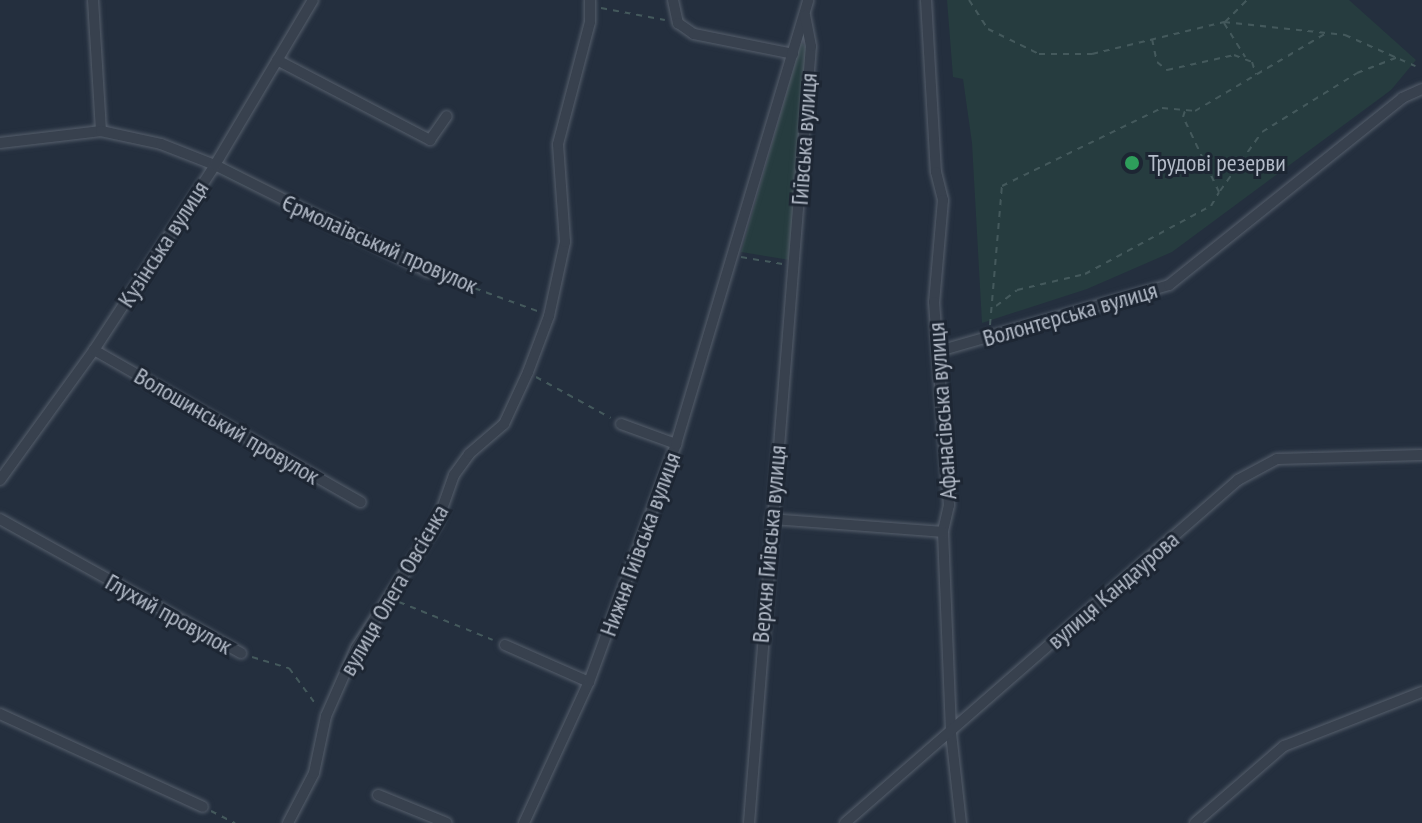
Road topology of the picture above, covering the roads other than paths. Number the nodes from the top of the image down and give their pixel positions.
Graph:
1 (93, 0) edge
2 (313, 0) edge
3 (673, 0) edge
4 (808, 0) edge
5 (926, 0) edge
6 (590, 3) edge
7 (804, 13) junction
8 (793, 54) junction
9 (277, 60) junction
10 (1422, 89) edge
11 (447, 116) dead end
12 (101, 131) junction
13 (0, 143) edge
14 (215, 165) junction
15 (732, 256) joint
16 (795, 266) joint
17 (429, 272) road end
18 (94, 350) junction
19 (939, 351) junction
20 (621, 424) road end
21 (676, 444) junction
22 (1422, 455) edge
23 (0, 480) edge
24 (361, 502) dead end
25 (0, 519) edge
26 (771, 519) junction
27 (943, 532) junction
28 (505, 645) road end
29 (241, 653) road end
30 (589, 682) junction
31 (1422, 692) edge
32 (0, 714) edge
33 (951, 733) junction
34 (378, 795) dead end
35 (203, 807) road end
36 (288, 823) edge
37 (447, 823) edge
38 (524, 823) edge
39 (749, 823) edge
40 (845, 823) edge
41 (961, 823) edge
42 (1195, 823) edge

1 - 12 street
2 - 9 street, Кузінська вулиця
3 - 8 street
4 - 7 street, Гиївська вулиця
5 - 19 street, Афанасівська вулиця
6 - 36 street, вулиця Олега Овсієнка
7 - 8 street, Гиївська вулиця
7 - 16 street, Гиївська вулиця
8 - 15 street, Гиївська вулиця
9 - 11 street
9 - 14 street, Кузінська вулиця
10 - 19 street, Волонтерська вулиця
12 - 13 street, Єрмолаївський провулок
12 - 14 street, Єрмолаївський провулок
14 - 17 street, Єрмолаївський провулок
14 - 18 street, Кузінська вулиця
15 - 21 street, Нижня Гиївська вулиця
16 - 26 street, Верхня Гиївська вулиця
18 - 23 street, Кузінська вулиця
18 - 24 street, Волошинський провулок
19 - 27 street, Афанасівська вулиця
20 - 21 street
21 - 30 street, Нижня Гиївська вулиця
22 - 33 street, вулиця Кандаурова
25 - 29 street, Глухий провулок
26 - 27 street
26 - 39 street, Верхня Гиївська вулиця
27 - 33 street, Афанасівська вулиця
28 - 30 street
30 - 38 street, Нижня Гиївська вулиця
31 - 42 street
32 - 35 street
33 - 40 street, вулиця Кандаурова
33 - 41 street, Афанасівська вулиця
34 - 37 street

